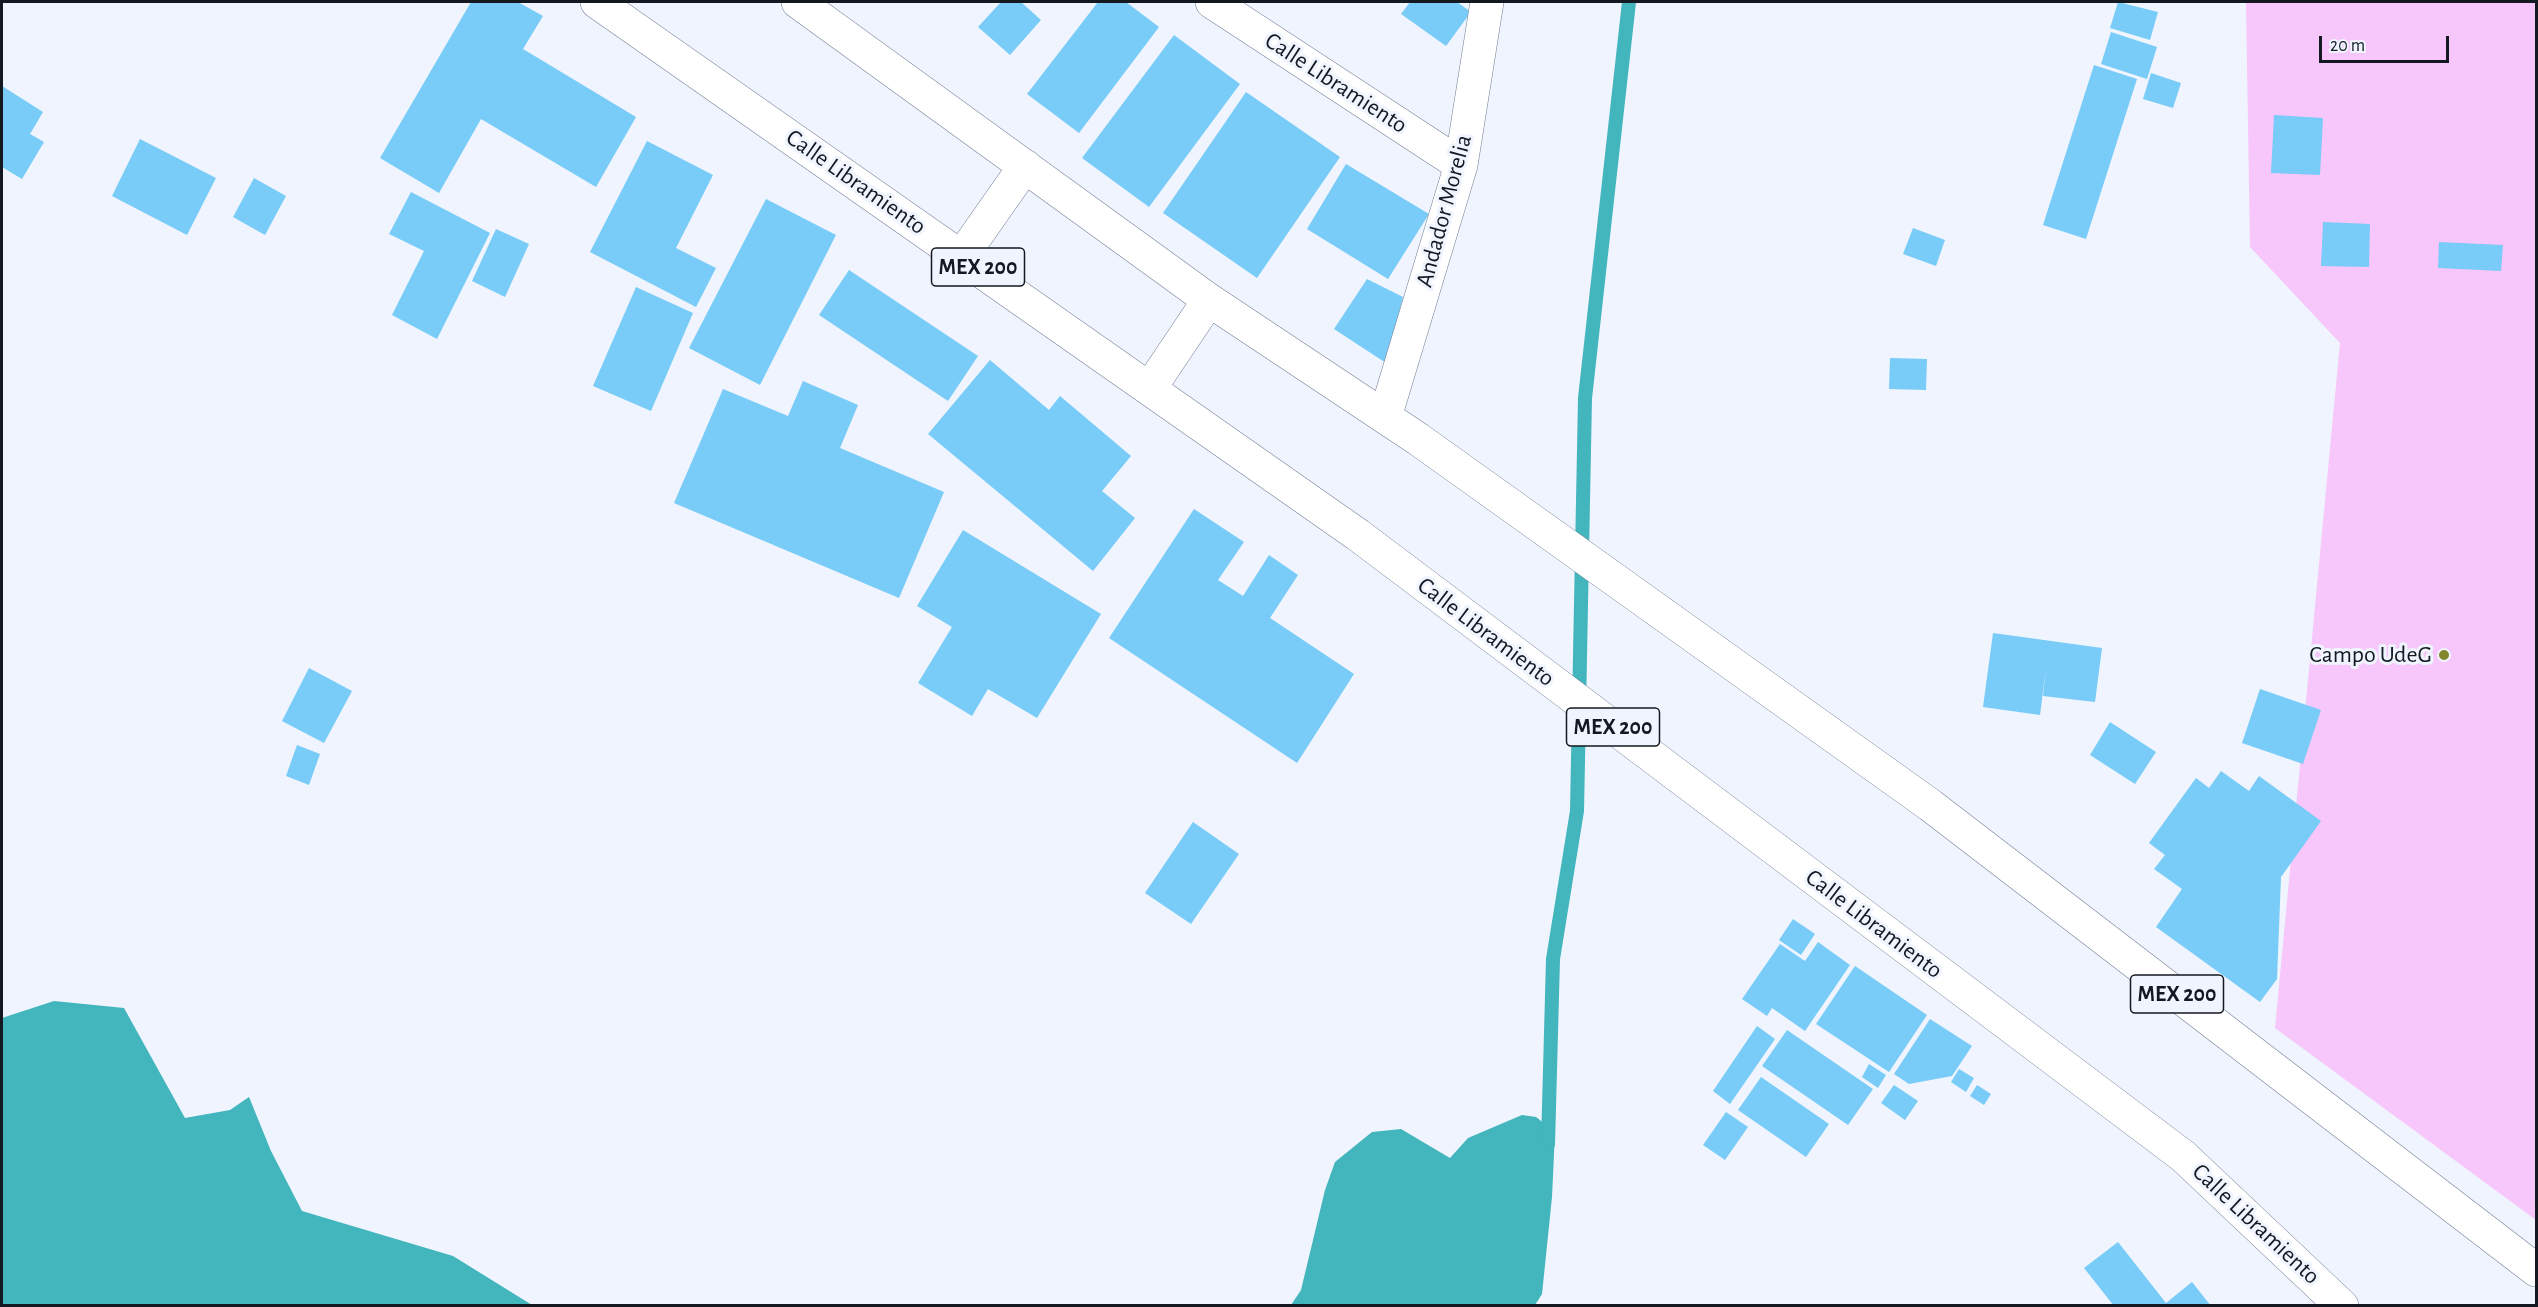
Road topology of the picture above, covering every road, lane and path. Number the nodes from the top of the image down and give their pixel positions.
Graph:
1 (597, 2) edge
2 (798, 2) edge
3 (1212, 2) edge
4 (1487, 2) edge
5 (1025, 165) junction
6 (1461, 165) junction
7 (962, 256) junction
8 (1209, 300) junction
9 (1150, 388) junction
10 (1385, 417) junction
11 (2536, 1270) edge
12 (2342, 1305) edge

1 - 7 main road, Calle Libramiento / MEX 200
2 - 5 main road, MEX 200
3 - 6 main road, Calle Libramiento
4 - 6 main road, Andador Morelia
5 - 7 main road
5 - 8 main road, MEX 200
6 - 10 main road, Andador Morelia
7 - 9 main road, Calle Libramiento / MEX 200
8 - 9 main road
8 - 10 main road, MEX 200
9 - 12 main road, Calle Libramiento / MEX 200
10 - 11 main road, MEX 200

